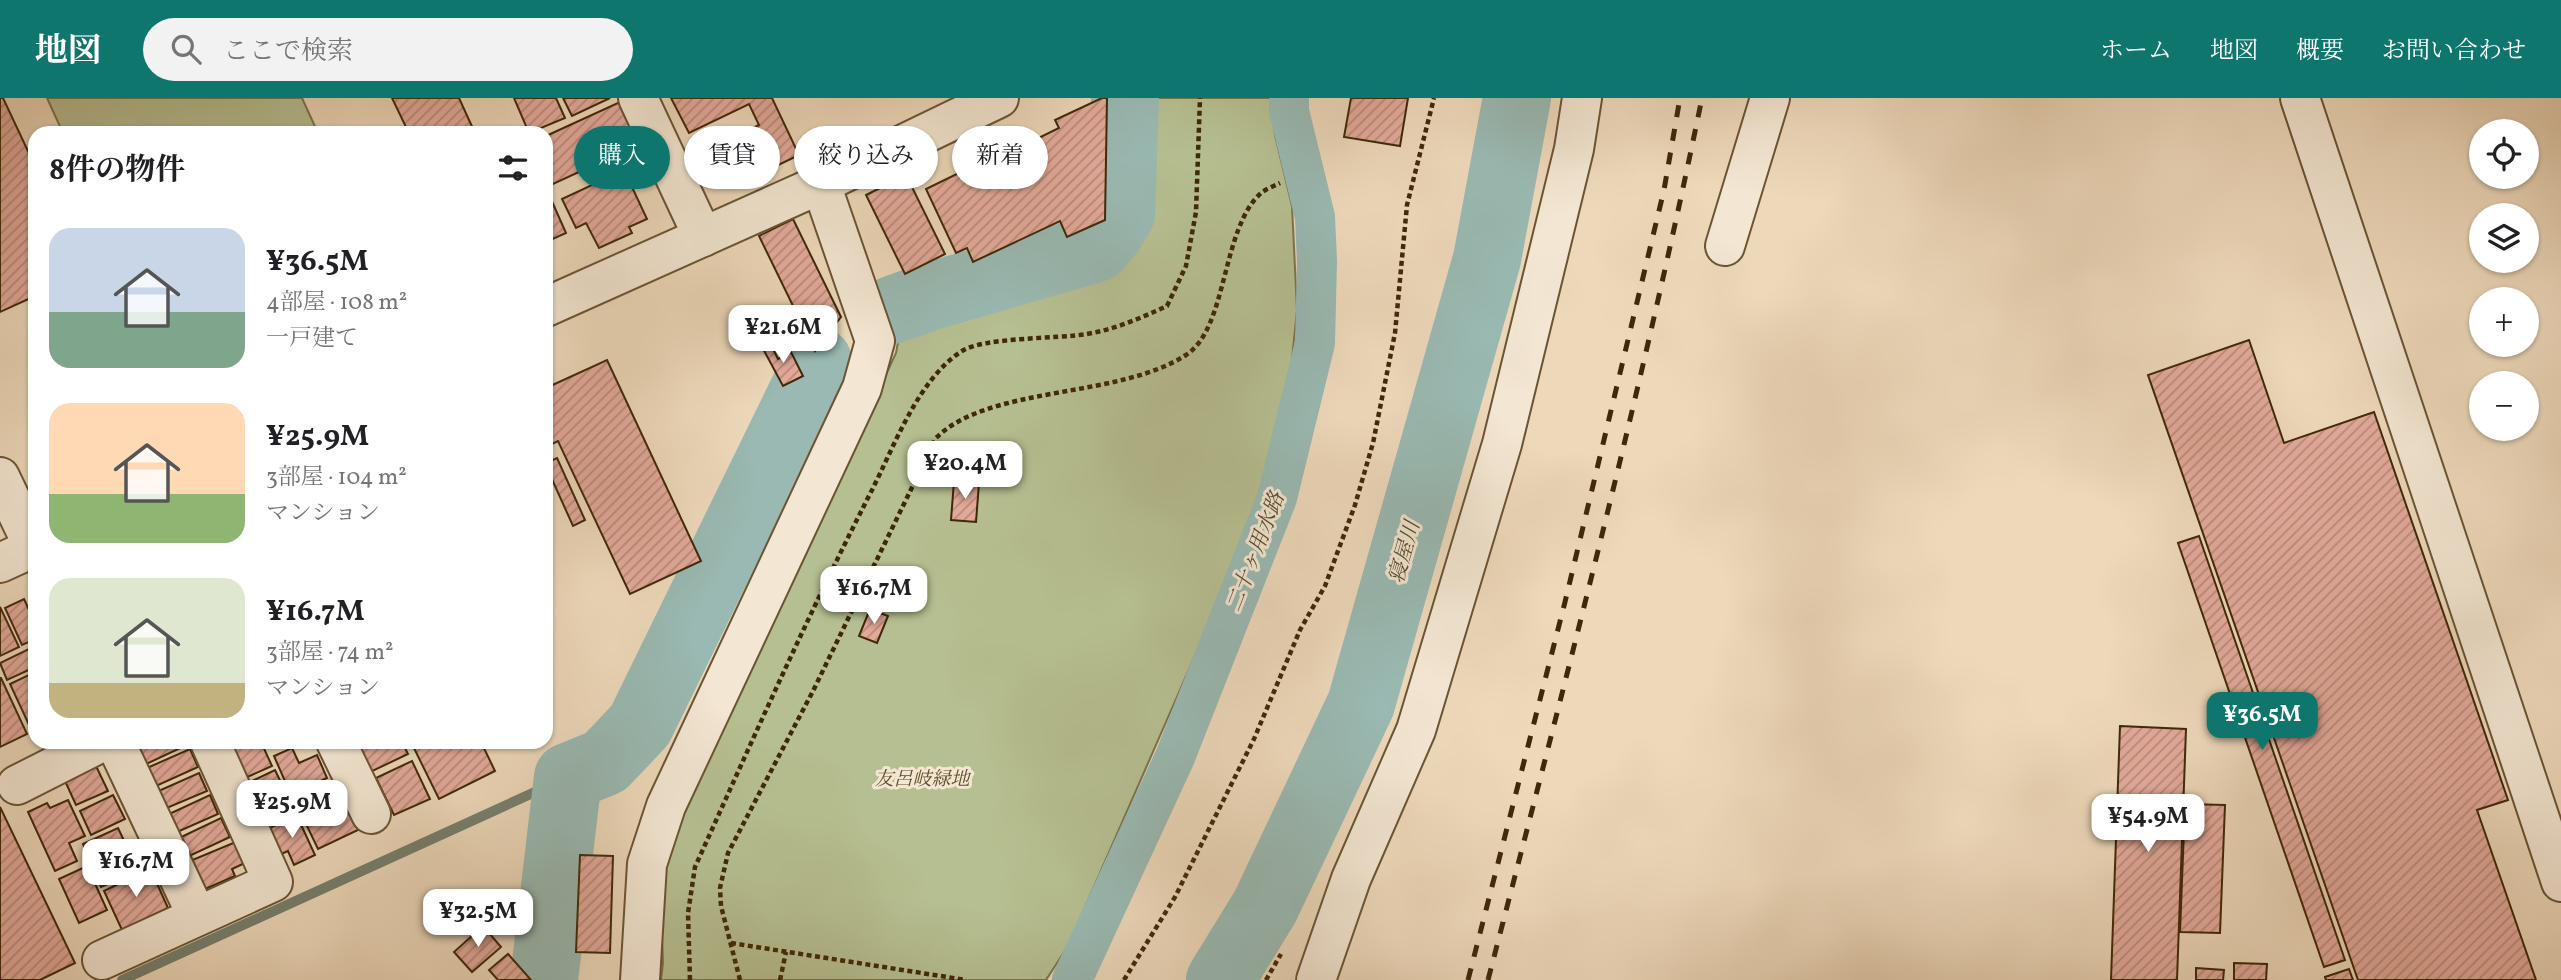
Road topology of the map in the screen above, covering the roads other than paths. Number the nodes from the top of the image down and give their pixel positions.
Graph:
1 (638, 98) edge
2 (999, 98) edge
3 (1582, 98) edge
4 (1770, 98) edge
5 (2300, 98) edge
6 (938, 127) edge
7 (810, 189) edge
8 (823, 189) edge
9 (703, 237) junction
10 (1725, 246) dead end
11 (553, 304) edge
12 (0, 477) edge
13 (26, 556) edge
14 (88, 749) edge
15 (118, 749) edge
16 (213, 749) edge
17 (340, 749) edge
18 (16, 785) dead end
19 (372, 814) dead end
20 (2561, 882) edge
21 (197, 916) junction
22 (102, 960) dead end
23 (640, 980) edge
24 (1316, 980) edge

1 - 9 street
2 - 6 street
3 - 24 street
4 - 10 street
5 - 20 street
7 - 9 street
8 - 23 street
9 - 11 street
12 - 13 street
14 - 18 street
15 - 21 street
16 - 21 street
17 - 19 street
21 - 22 street

